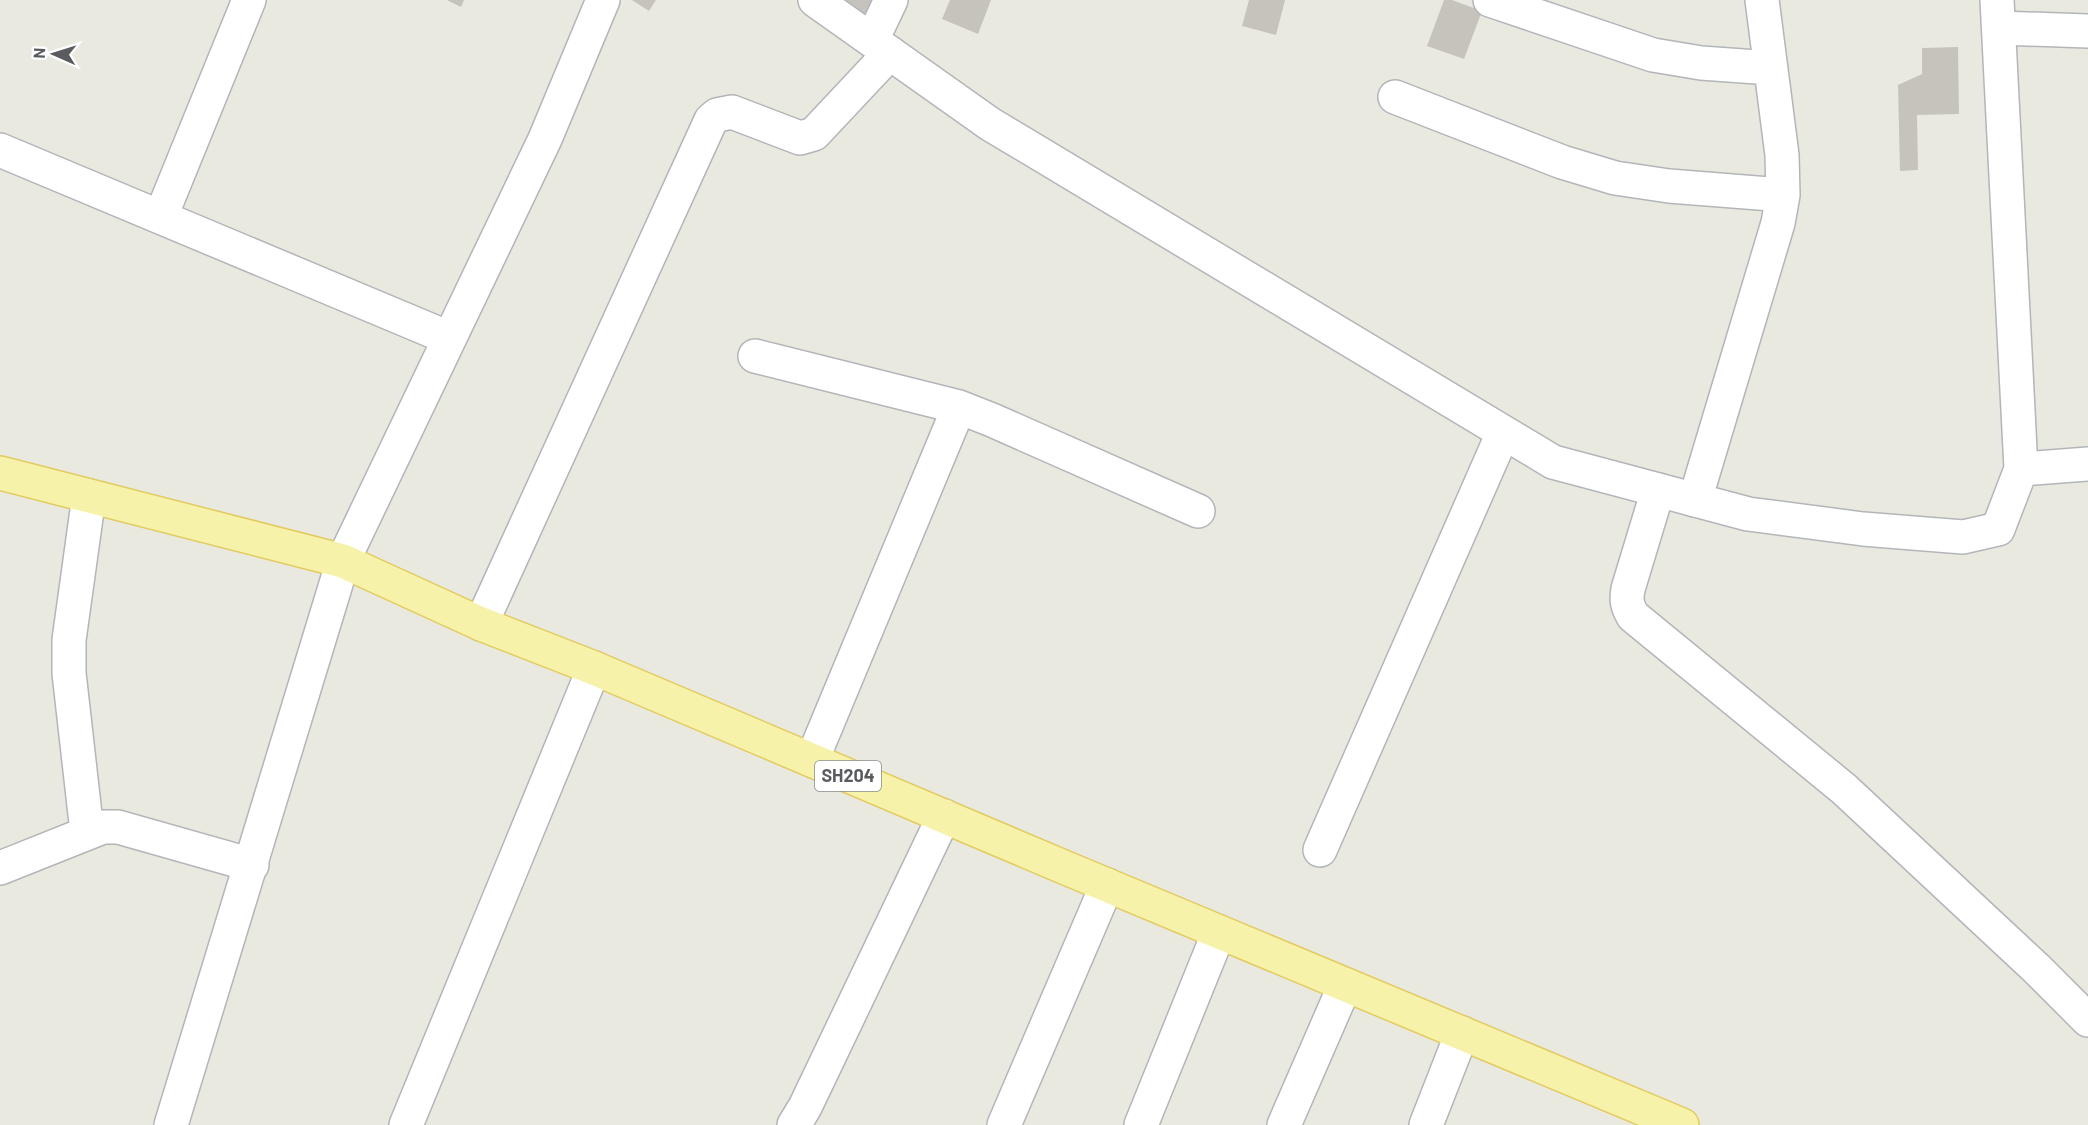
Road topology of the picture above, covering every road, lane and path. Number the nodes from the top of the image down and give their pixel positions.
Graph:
1 (249, 0) edge
2 (603, 0) edge
3 (816, 0) edge
4 (891, 0) edge
5 (1490, 0) edge
6 (1762, 0) edge
7 (1998, 14) edge
8 (2088, 31) edge
9 (881, 46) junction
10 (1771, 68) junction
11 (1395, 97) dead end
12 (0, 150) edge
13 (1783, 195) junction
14 (161, 216) junction
15 (449, 338) junction
16 (755, 356) dead end
17 (959, 407) junction
18 (1503, 433) junction
19 (2088, 464) edge
20 (2021, 469) junction
21 (0, 473) edge
22 (1658, 490) junction
23 (89, 496) junction
24 (1695, 500) junction
25 (1198, 511) dead end
26 (343, 561) junction
27 (481, 624) junction
28 (594, 668) junction
29 (812, 760) junction
30 (944, 816) junction
31 (87, 832) junction
32 (1320, 850) dead end
33 (252, 865) junction
34 (0, 868) edge
35 (1107, 885) junction
36 (1219, 932) junction
37 (1345, 985) junction
38 (2088, 1020) edge
39 (1462, 1033) junction
40 (171, 1125) edge
41 (406, 1125) edge
42 (794, 1125) edge
43 (1004, 1125) edge
44 (1141, 1125) edge
45 (1284, 1125) edge
46 (1426, 1125) edge
47 (1682, 1125) edge

1 - 14 street
2 - 15 street
3 - 9 street
4 - 9 street
5 - 10 street
6 - 10 street
7 - 8 street
7 - 20 street
9 - 18 street
9 - 27 street
10 - 13 street
11 - 13 street
12 - 14 street
13 - 24 street
14 - 15 street
15 - 26 street
16 - 17 street
17 - 25 street
17 - 29 street
18 - 22 street
18 - 32 street
19 - 20 street
20 - 24 street
21 - 23 main road, SH204
22 - 24 street
22 - 38 street
23 - 26 main road, SH204
23 - 31 street
26 - 27 main road, SH204
26 - 33 street
27 - 28 main road, SH204
28 - 29 main road, SH204
28 - 41 street
29 - 30 main road, SH204
30 - 35 main road, SH204
30 - 42 street
31 - 33 street
31 - 34 street
33 - 40 street
35 - 36 main road, SH204
35 - 43 street
36 - 37 main road, SH204
36 - 44 street
37 - 39 main road, SH204
37 - 45 street
39 - 46 street
39 - 47 main road, SH204

